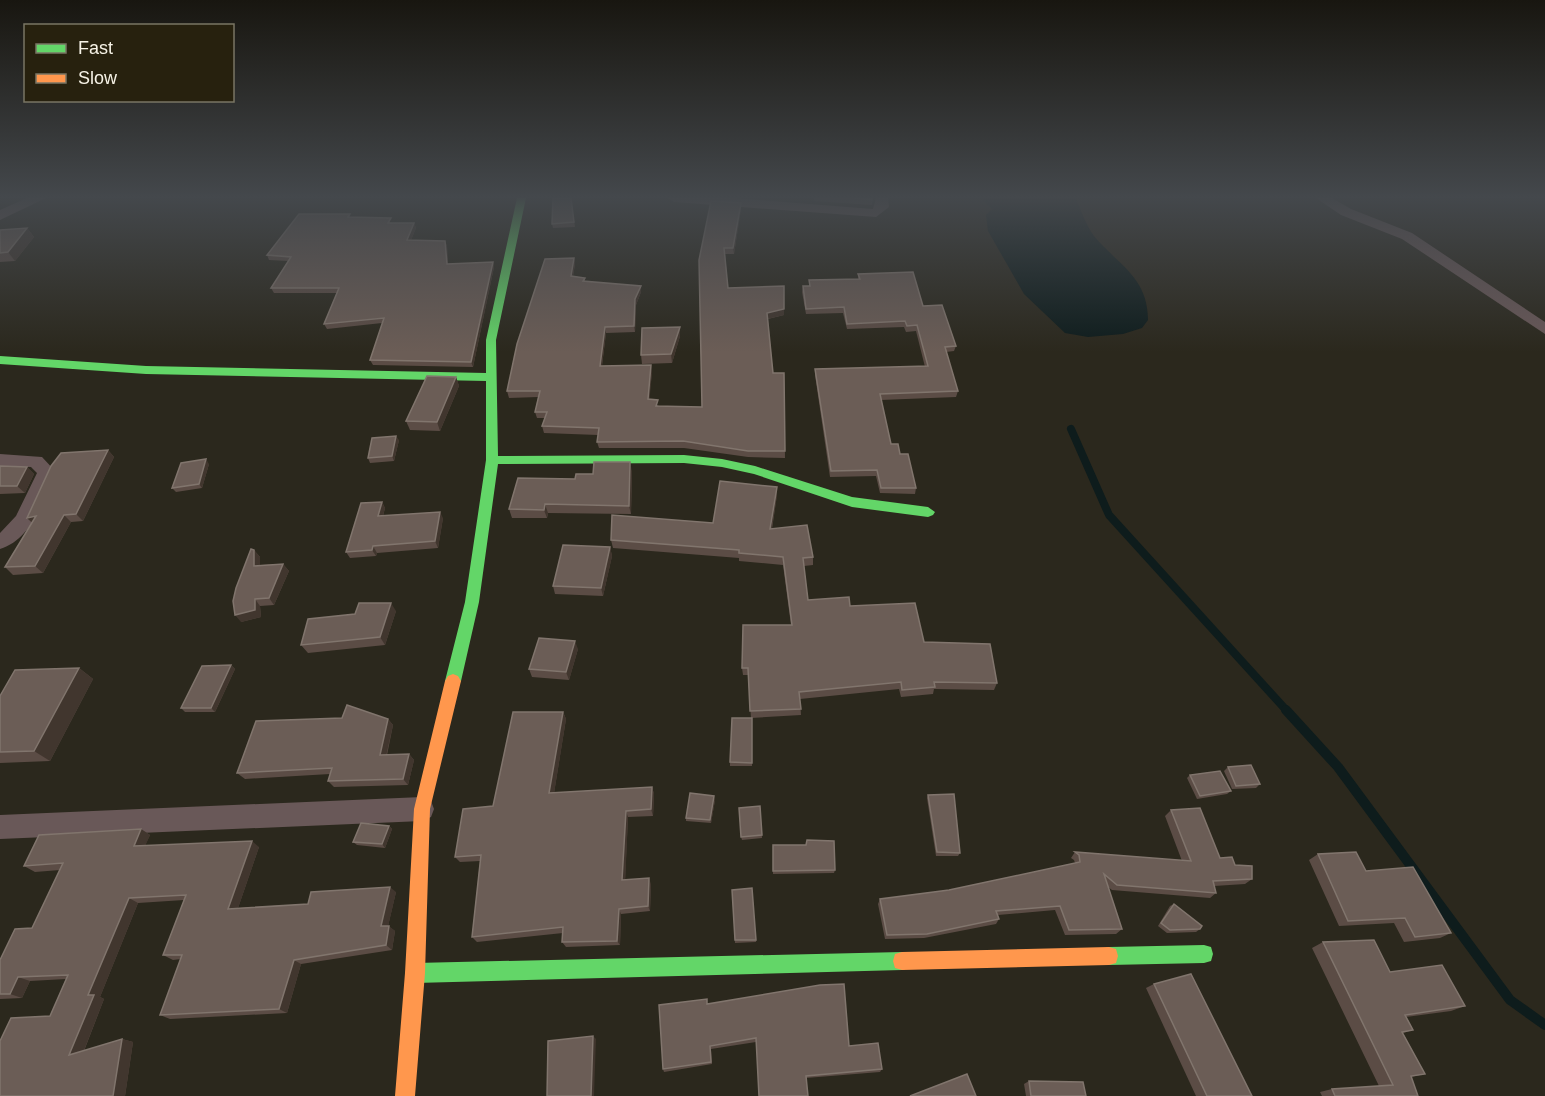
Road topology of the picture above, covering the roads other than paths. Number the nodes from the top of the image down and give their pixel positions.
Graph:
1 (511, 249) edge
2 (1427, 249) edge
3 (1545, 329) edge
4 (0, 360) edge
5 (491, 377) junction
6 (0, 460) edge
7 (492, 460) junction
8 (928, 512) dead end
9 (0, 542) edge
10 (422, 809) junction
11 (0, 827) edge
12 (1204, 954) dead end
13 (415, 973) junction
14 (405, 1096) edge

1 - 5 street
2 - 3 street
4 - 5 street
5 - 7 street
6 - 9 street
7 - 8 street
7 - 10 street
10 - 11 street
10 - 13 street
12 - 13 street
13 - 14 street

